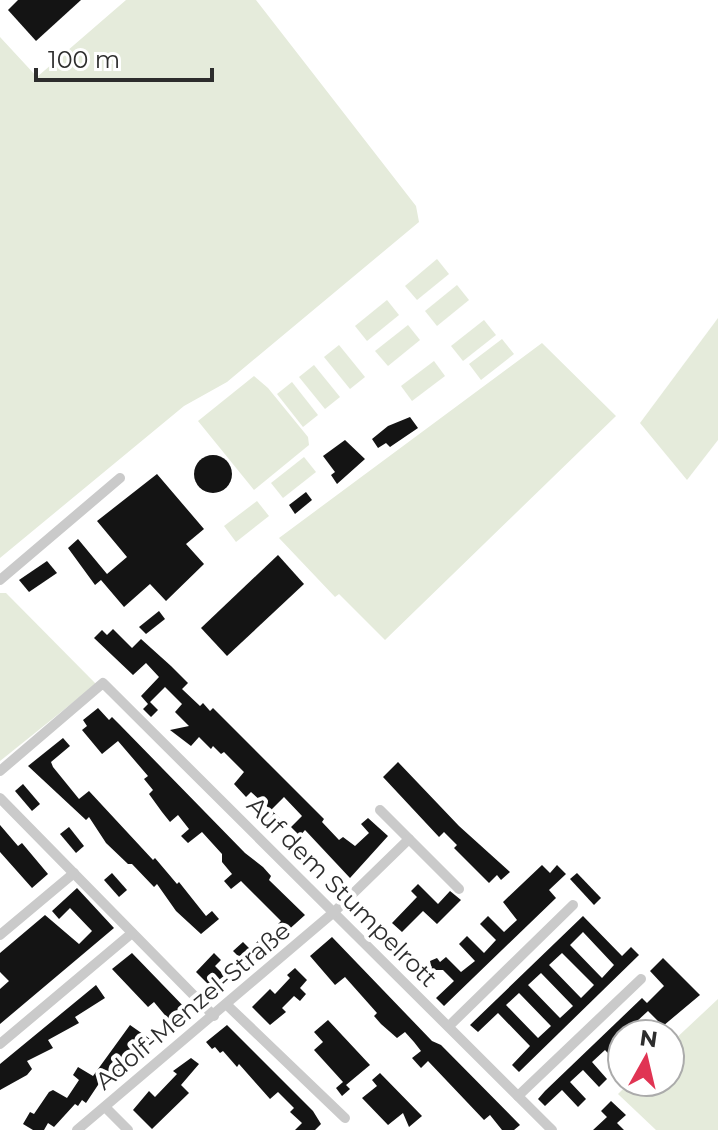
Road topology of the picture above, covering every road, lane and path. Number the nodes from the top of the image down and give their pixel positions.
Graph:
1 (120, 478) dead end
2 (0, 580) edge
3 (0, 771) edge
4 (0, 798) edge
5 (380, 810) dead end
6 (409, 839) junction
7 (74, 873) junction
8 (459, 889) dead end
9 (573, 905) dead end
10 (334, 912) junction
11 (132, 933) junction
12 (0, 935) edge
13 (641, 979) dead end
14 (227, 1005) junction
15 (214, 1016) junction
16 (449, 1026) junction
17 (0, 1044) edge
18 (518, 1096) junction
19 (105, 1107) junction
20 (345, 1118) dead end
21 (547, 1128) edge
22 (77, 1130) edge
23 (128, 1130) edge

1 - 2 street
3 - 10 street, Auf dem Stumpelrott
4 - 7 street
5 - 6 street
6 - 8 street
6 - 10 street, Adolf-Menzel-Straße
7 - 11 street
7 - 12 street
9 - 16 street
10 - 14 street, Adolf-Menzel-Straße
10 - 16 street, Auf dem Stumpelrott
11 - 15 street
11 - 17 street
13 - 18 street
14 - 15 street, Adolf-Menzel-Straße
14 - 20 street
15 - 19 street, Adolf-Menzel-Straße
16 - 18 street, Auf dem Stumpelrott
18 - 21 street, Auf dem Stumpelrott
19 - 22 street, Adolf-Menzel-Straße
19 - 23 street

